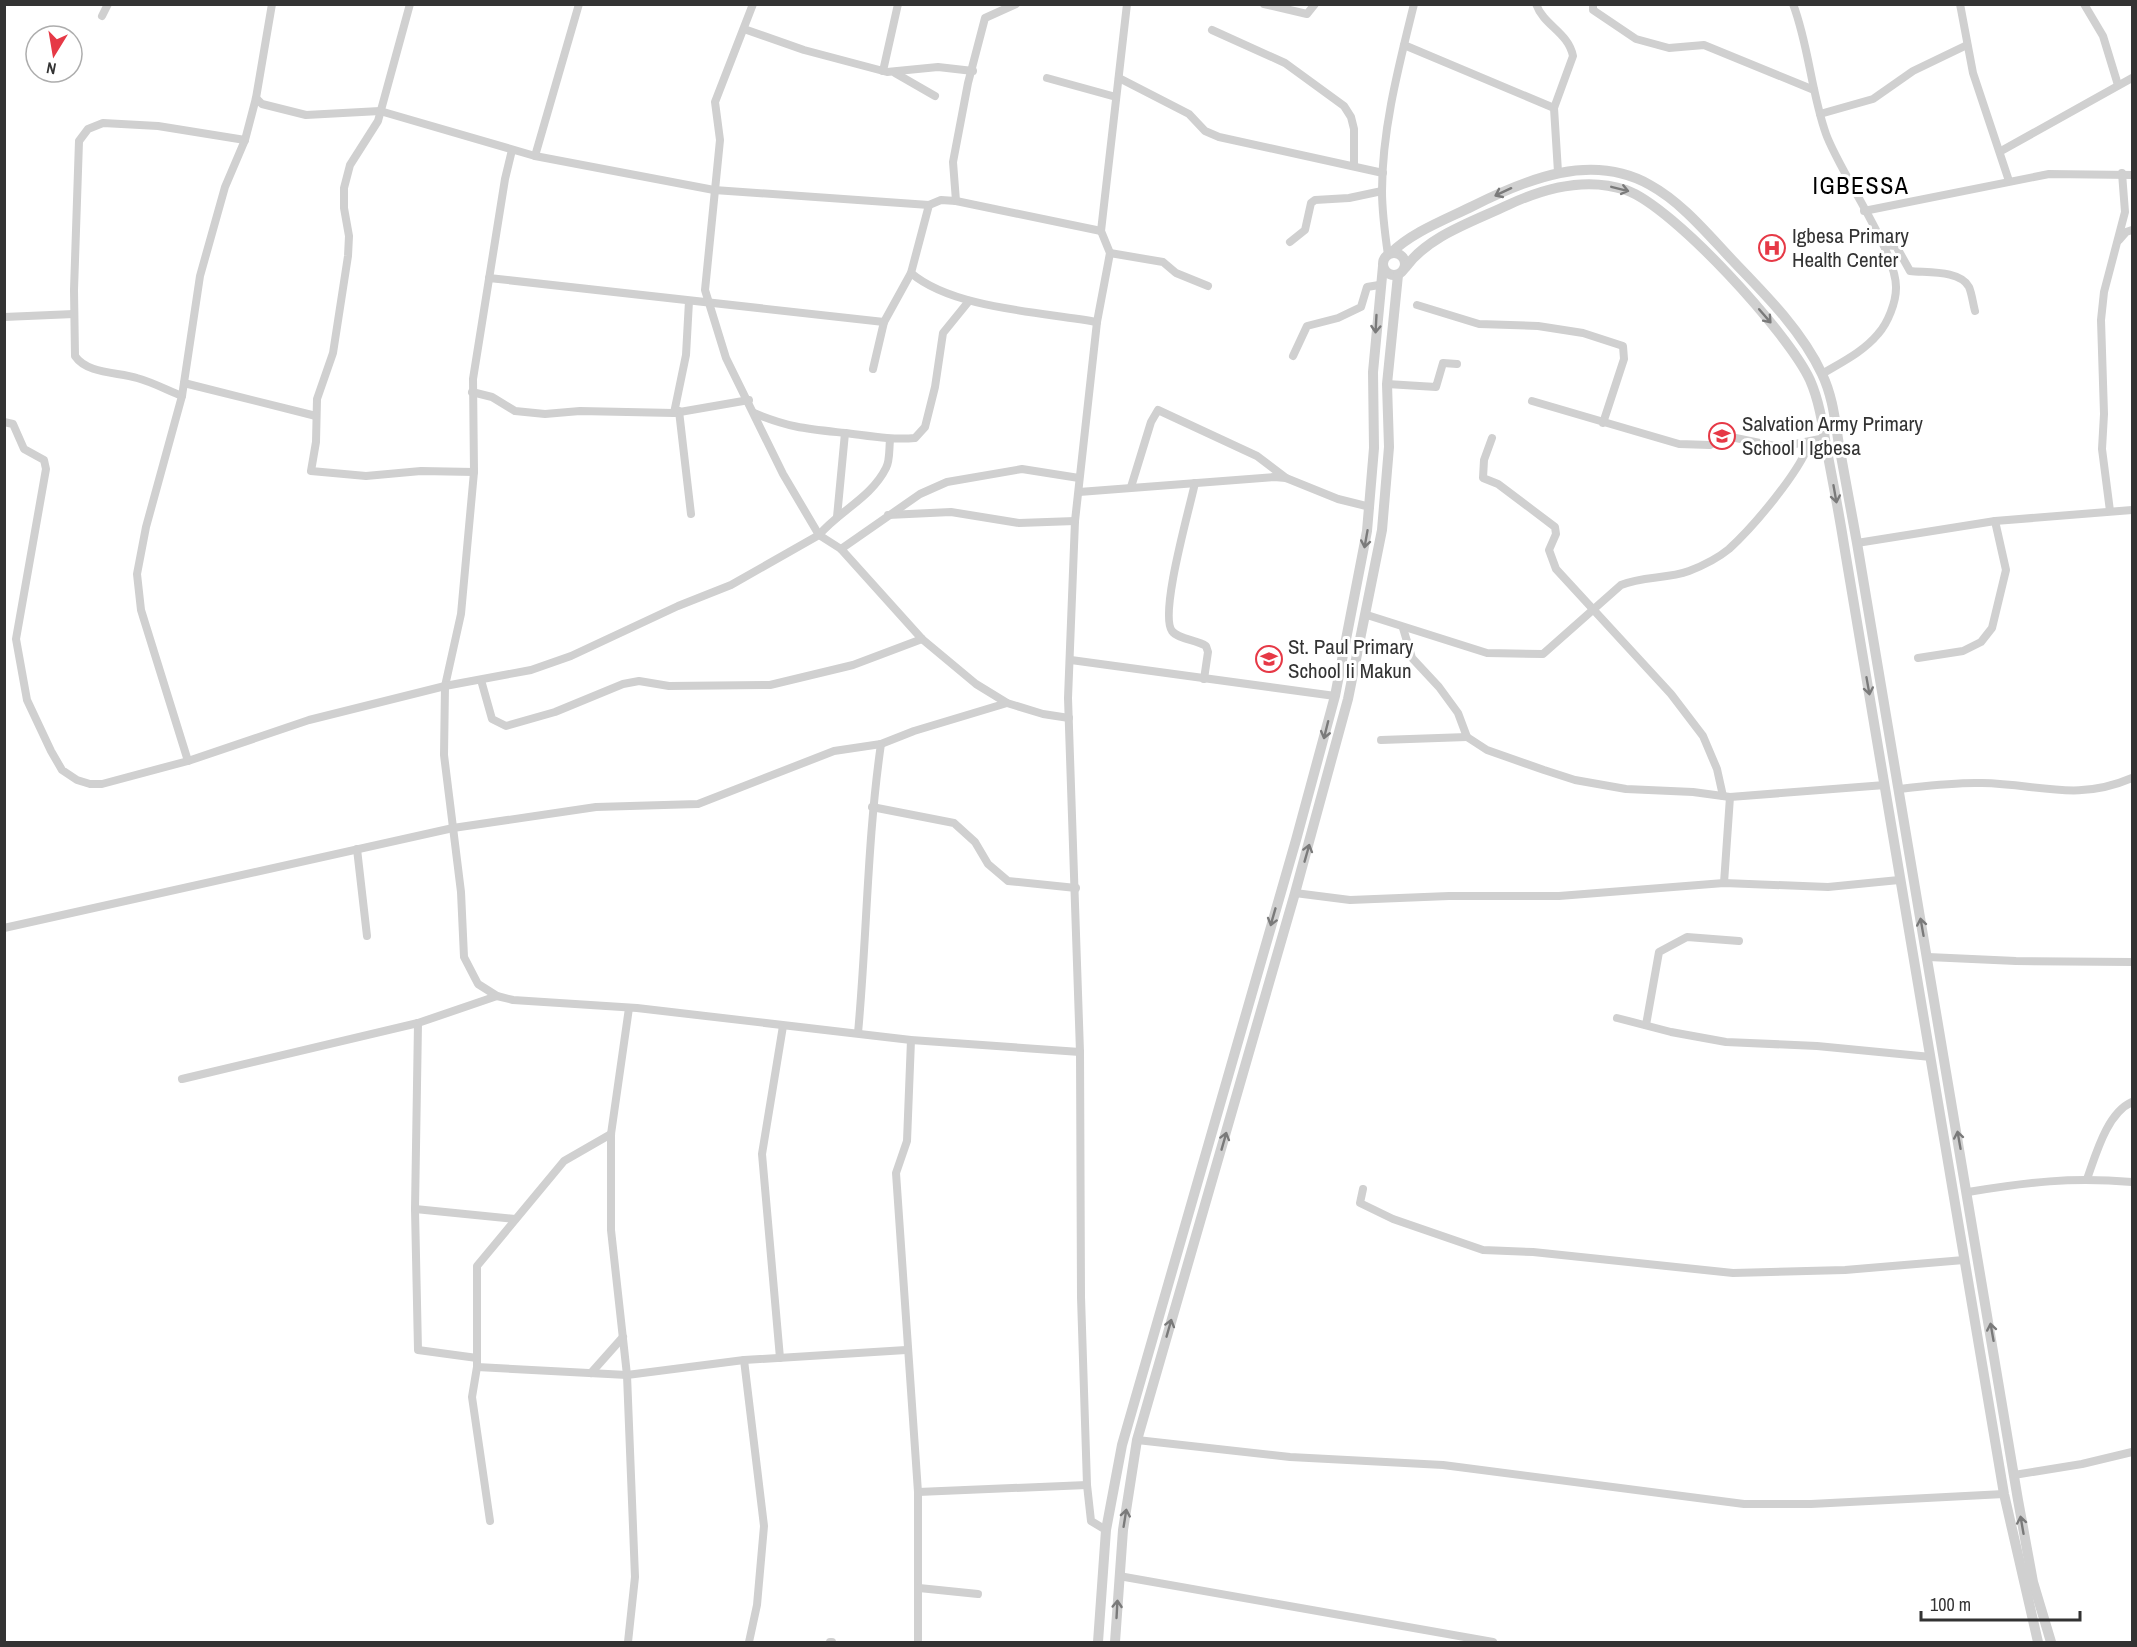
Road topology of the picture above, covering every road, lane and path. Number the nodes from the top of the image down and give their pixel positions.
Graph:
1 (108, 4) edge
2 (272, 4) edge
3 (410, 4) edge
4 (579, 4) edge
5 (753, 4) edge
6 (898, 4) edge
7 (1016, 4) edge
8 (1127, 4) edge
9 (1264, 4) edge
10 (1315, 4) edge
11 (1413, 4) edge
12 (1536, 4) edge
13 (1593, 4) edge
14 (1793, 4) edge
15 (1960, 4) edge
16 (2085, 4) edge
17 (102, 16) dead end
18 (744, 29) junction
19 (1212, 30) dead end
20 (1404, 45) junction
21 (1967, 45) junction
22 (883, 71) junction
23 (973, 71) junction
24 (895, 72) junction
25 (1047, 78) dead end
26 (1119, 78) junction
27 (2133, 78) edge
28 (2118, 85) junction
29 (1814, 90) junction
30 (935, 96) dead end
31 (1116, 97) junction
32 (256, 99) junction
33 (1554, 108) junction
34 (380, 111) junction
35 (1820, 114) junction
36 (245, 140) junction
37 (512, 150) junction
38 (2001, 151) junction
39 (535, 156) junction
40 (1354, 165) junction
41 (1558, 172) junction
42 (1383, 173) junction
43 (2122, 173) junction
44 (2133, 175) edge
45 (2009, 181) junction
46 (714, 190) junction
47 (1382, 191) junction
48 (956, 201) junction
49 (929, 205) junction
50 (1864, 211) junction
51 (2133, 230) edge
52 (1101, 231) junction
53 (1290, 242) dead end
54 (2117, 243) junction
55 (1884, 245) junction
56 (1110, 254) junction
57 (1387, 258) junction
58 (1401, 272) junction
59 (911, 273) junction
60 (489, 278) junction
61 (1379, 285) junction
62 (1208, 286) dead end
63 (689, 301) junction
64 (969, 301) junction
65 (707, 303) junction
66 (1417, 305) dead end
67 (1975, 311) dead end
68 (74, 314) junction
69 (4, 317) edge
70 (884, 322) junction
71 (1097, 322) junction
72 (1293, 356) dead end
73 (1457, 364) dead end
74 (873, 369) dead end
75 (1822, 374) junction
76 (184, 383) junction
77 (1387, 384) junction
78 (472, 392) junction
79 (182, 396) junction
80 (749, 400) junction
81 (1532, 401) dead end
82 (677, 412) junction
83 (754, 413) junction
84 (316, 416) junction
85 (4, 422) edge
86 (1603, 423) junction
87 (844, 433) junction
88 (1492, 438) dead end
89 (1825, 438) junction
90 (890, 440) junction
91 (1810, 442) junction
92 (474, 472) junction
93 (1080, 478) junction
94 (1286, 478) junction
95 (1195, 483) junction
96 (1131, 487) junction
97 (1079, 492) junction
98 (1370, 507) junction
99 (2133, 510) edge
100 (2110, 511) junction
101 (691, 514) dead end
102 (888, 515) junction
103 (837, 517) junction
104 (1075, 521) junction
105 (1995, 521) junction
106 (819, 535) junction
107 (1857, 543) junction
108 (841, 549) junction
109 (1594, 609) junction
110 (1367, 615) junction
111 (1403, 628) junction
112 (922, 639) junction
113 (1918, 658) dead end
114 (1071, 660) junction
115 (1204, 679) junction
116 (481, 680) junction
117 (445, 686) junction
118 (1335, 696) junction
119 (1007, 703) junction
120 (1069, 718) junction
121 (1467, 737) junction
122 (1381, 740) dead end
123 (881, 744) junction
124 (188, 761) junction
125 (2133, 778) edge
126 (1885, 785) junction
127 (1898, 789) junction
128 (1726, 797) junction
129 (872, 807) junction
130 (453, 828) junction
131 (357, 849) junction
132 (1899, 880) junction
133 (1724, 883) junction
134 (1076, 888) junction
135 (1295, 893) junction
136 (4, 928) edge
137 (367, 936) dead end
138 (1739, 940) dead end
139 (1928, 957) junction
140 (2133, 962) edge
141 (497, 996) junction
142 (629, 1008) junction
143 (1617, 1017) dead end
144 (418, 1023) junction
145 (1646, 1025) junction
146 (783, 1026) junction
147 (858, 1033) junction
148 (911, 1040) junction
149 (1080, 1052) junction
150 (1931, 1057) junction
151 (182, 1079) dead end
152 (2133, 1102) edge
153 (611, 1134) junction
154 (2087, 1179) junction
155 (2133, 1182) edge
156 (1363, 1189) dead end
157 (1968, 1192) junction
158 (415, 1209) junction
159 (515, 1219) junction
160 (1964, 1260) junction
161 (623, 1337) junction
162 (906, 1350) junction
163 (780, 1358) junction
164 (744, 1360) junction
165 (477, 1362) junction
166 (591, 1373) junction
167 (627, 1375) junction
168 (1137, 1440) junction
169 (2133, 1452) edge
170 (2014, 1475) junction
171 (1087, 1485) junction
172 (918, 1492) junction
173 (2004, 1494) junction
174 (490, 1521) dead end
175 (1106, 1530) junction
176 (1119, 1576) junction
177 (919, 1588) junction
178 (978, 1594) dead end
179 (627, 1642) edge
180 (749, 1642) edge
181 (918, 1642) edge
182 (1098, 1642) edge
183 (1115, 1642) edge
184 (1492, 1642) edge
185 (2038, 1642) edge
186 (2051, 1642) edge

1 - 17 street
2 - 32 street
3 - 34 street
4 - 39 street
5 - 18 street
6 - 22 street
7 - 23 street
8 - 26 street
9 - 10 street
11 - 20 street
12 - 33 street
13 - 29 street
14 - 29 street
15 - 21 street
16 - 28 street
18 - 22 street
18 - 46 street
19 - 40 street
20 - 33 street
20 - 42 street
21 - 35 street
21 - 38 street
22 - 24 street
23 - 24 street
23 - 48 street
24 - 30 street
25 - 31 street
26 - 31 street
26 - 40 street
27 - 28 street
28 - 38 street
29 - 35 street
31 - 52 street
32 - 34 street
32 - 36 street
33 - 41 street
34 - 37 street
34 - 84 street
35 - 50 street
36 - 68 street
36 - 76 street
37 - 39 street
37 - 60 street
38 - 45 street
39 - 46 street
40 - 42 street
41 -> 57 street
41 - 75 street
42 - 47 street
43 - 44 street
43 - 45 street
43 - 54 street
45 - 50 street
46 - 49 street
46 - 65 street
47 - 53 street
47 - 57 street
48 - 49 street
48 - 52 street
49 - 59 street
50 - 55 street
51 - 54 street
52 - 56 street
54 - 100 street
55 - 67 street
55 - 75 street
56 - 62 street
56 - 71 street
57 - 58 street
57 - 58 street
57 - 61 street
58 - 77 street
58 -> 89 street
59 - 64 street
59 - 70 street
60 - 63 street
60 - 78 street
61 - 72 street
61 -> 98 street
63 - 65 street
63 - 82 street
64 - 71 street
64 - 90 street
65 - 70 street
65 - 80 street
66 - 86 street
68 - 69 street
68 - 79 street
70 - 74 street
71 - 93 street
73 - 77 street
75 - 107 street
76 - 79 street
76 - 84 street
77 - 110 street
78 - 82 street
78 - 92 street
79 - 124 street
80 - 82 street
80 - 83 street
81 - 86 street
82 - 101 street
83 - 87 street
83 - 106 street
84 - 92 street
85 - 124 street
86 - 91 street
87 - 90 street
87 - 103 street
88 - 109 street
89 - 91 street
89 -> 126 street
90 - 103 street
91 - 109 street
92 - 117 street
93 - 97 street
93 - 102 street
94 - 95 street
94 - 96 street
94 - 98 street
95 - 96 street
95 - 115 street
96 - 97 street
97 - 104 street
98 -> 118 street
99 - 100 street
100 - 105 street
102 - 104 street
102 - 108 street
103 - 106 street
104 - 114 street
105 - 107 street
105 - 113 street
106 - 108 street
106 - 116 street
107 - 127 street
108 - 112 street
109 - 111 street
109 - 128 street
110 - 111 street
135 -> 110 street
111 - 121 street
112 - 116 street
112 - 119 street
114 - 115 street
114 - 120 street
115 - 118 street
116 - 117 street
117 - 124 street
117 - 130 street
118 -> 175 street
119 - 120 street
119 - 123 street
120 - 134 street
121 - 122 street
121 - 128 street
123 - 129 street
123 - 130 street
125 - 127 street
126 - 128 street
126 - 132 street
139 -> 127 street
128 - 133 street
129 - 134 street
129 - 147 street
130 - 131 street
130 - 141 street
131 - 136 street
131 - 137 street
132 - 133 street
132 - 150 street
133 - 135 street
134 - 149 street
168 -> 135 street
138 - 145 street
139 - 140 street
157 -> 139 street
141 - 142 street
141 - 144 street
142 - 146 street
142 - 153 street
143 - 145 street
144 - 151 street
144 - 158 street
145 - 150 street
146 - 147 street
146 - 163 street
147 - 148 street
148 - 149 street
148 - 162 street
149 - 171 street
150 - 160 street
152 - 154 street
153 - 159 street
153 - 161 street
154 - 155 street
154 - 157 street
156 - 160 street
170 -> 157 street
158 - 159 street
158 - 165 street
159 - 165 street
160 - 173 street
161 - 166 street
161 - 167 street
162 - 163 street
162 - 172 street
163 - 164 street
164 - 167 street
164 - 180 street
165 - 166 street
165 - 174 street
166 - 167 street
167 - 179 street
168 - 173 street
176 -> 168 street
169 - 170 street
186 -> 170 street
171 - 172 street
171 - 175 street
172 - 177 street
173 - 185 street
175 - 182 street
183 -> 176 street
176 - 184 street
177 - 178 street
177 - 181 street

